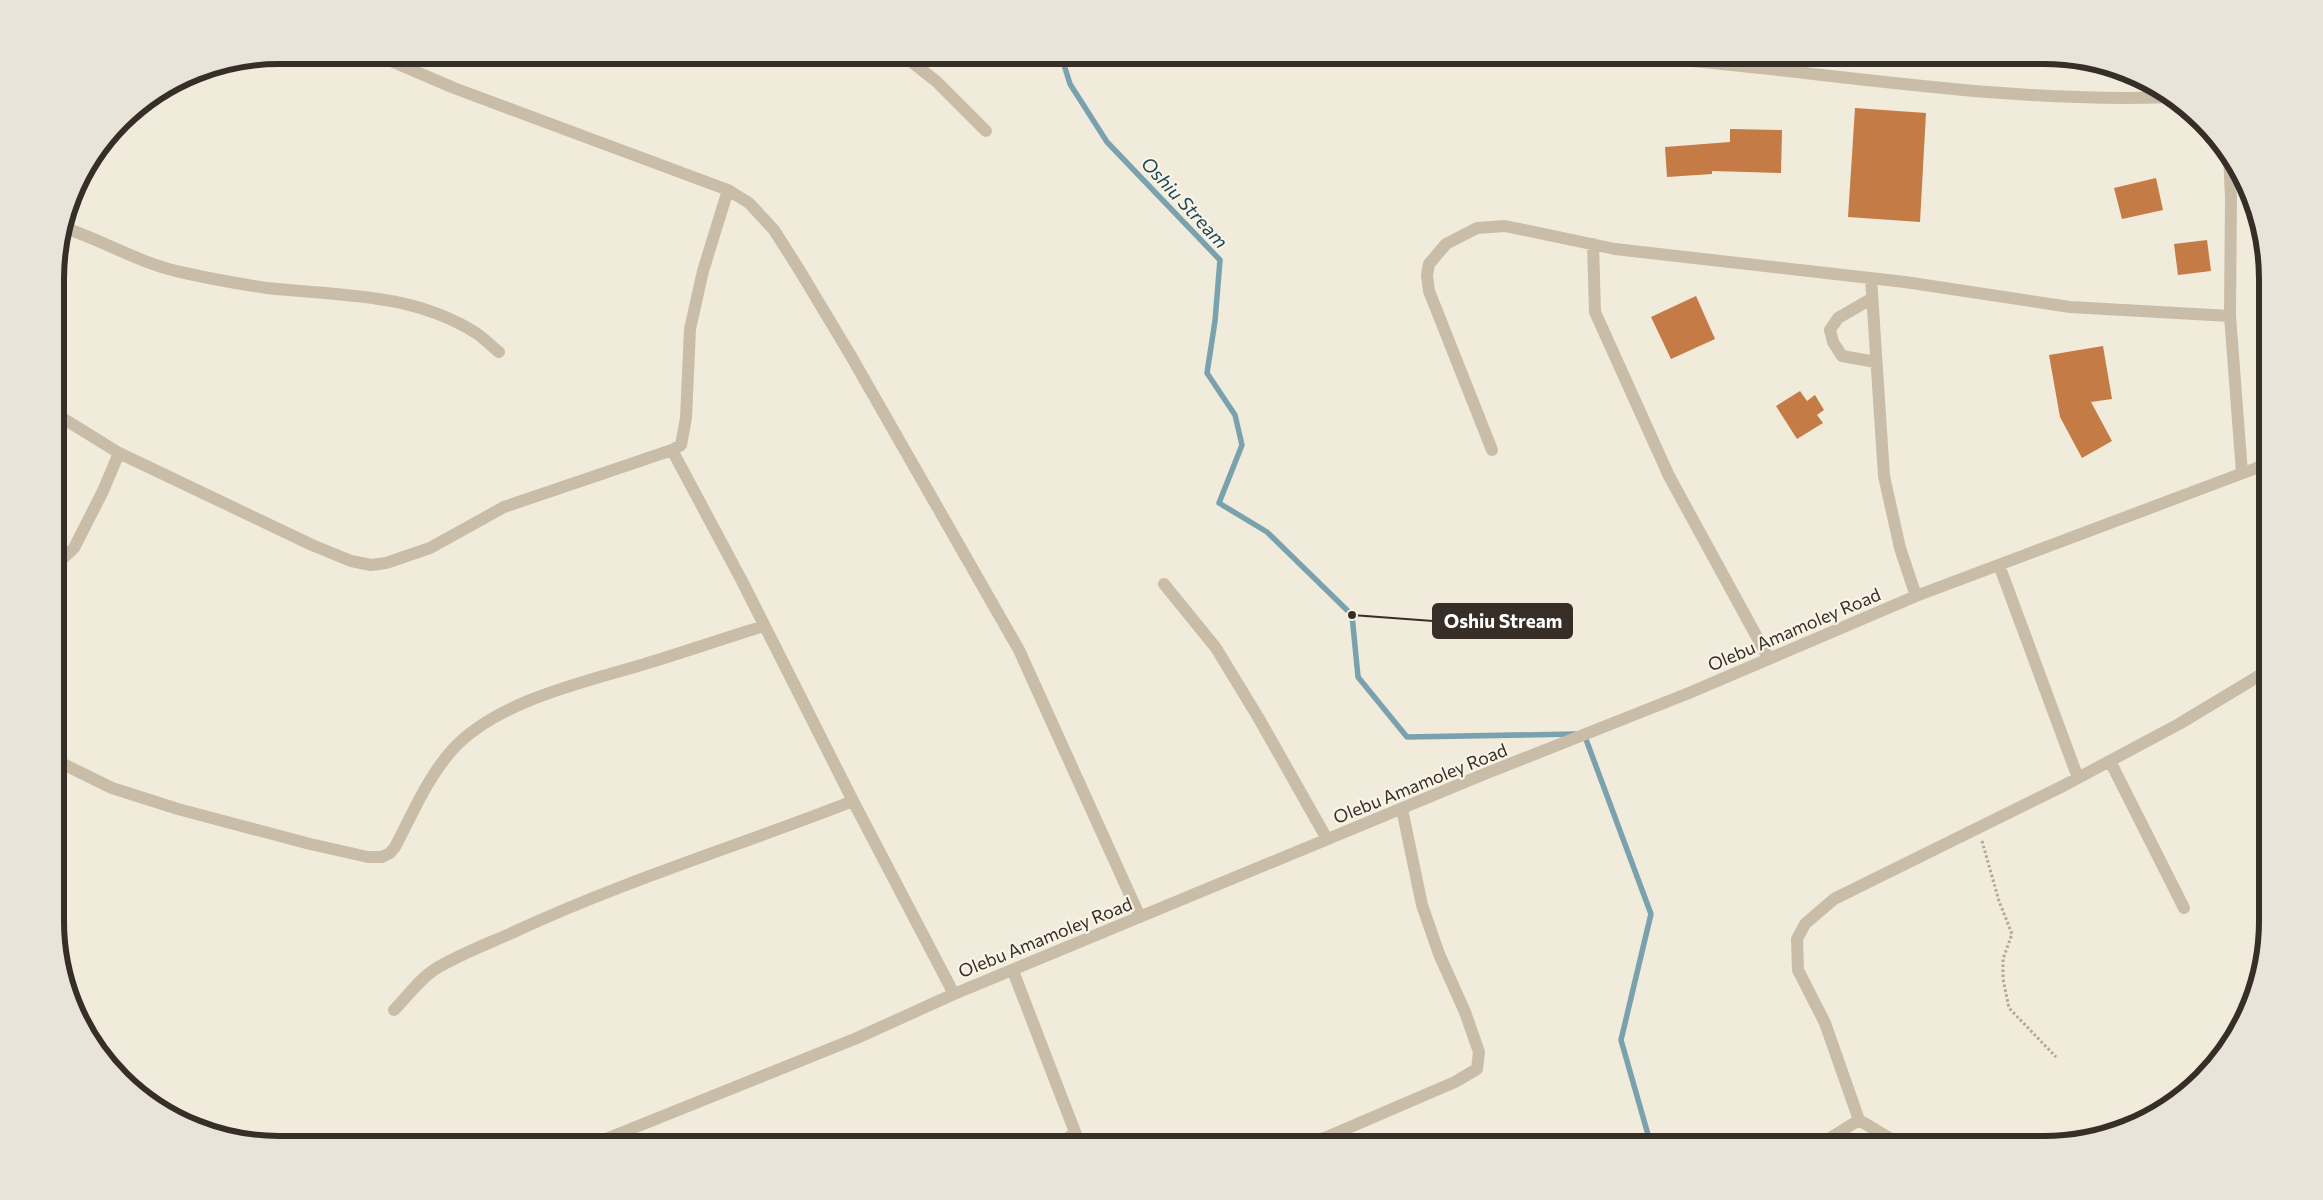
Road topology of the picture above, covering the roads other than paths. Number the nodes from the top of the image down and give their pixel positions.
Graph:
1 (398, 64) edge
2 (914, 64) edge
3 (1721, 64) edge
4 (2160, 97) edge
5 (986, 131) dead end
6 (2230, 169) edge
7 (728, 190) junction
8 (69, 230) edge
9 (1593, 244) junction
10 (1871, 278) junction
11 (1871, 299) junction
12 (2230, 316) junction
13 (498, 352) dead end
14 (1876, 362) junction
15 (64, 419) edge
16 (672, 450) junction
17 (1492, 450) dead end
18 (119, 453) junction
19 (2259, 467) edge
20 (2242, 473) junction
21 (64, 557) edge
22 (1999, 565) junction
23 (1164, 584) dead end
24 (1916, 596) junction
25 (764, 626) junction
26 (1769, 659) junction
27 (2259, 676) edge
28 (2110, 761) junction
29 (64, 765) edge
30 (2078, 778) junction
31 (853, 801) junction
32 (1402, 810) junction
33 (1327, 840) junction
34 (2184, 908) dead end
35 (1140, 917) junction
36 (1013, 971) junction
37 (954, 994) junction
38 (394, 1010) dead end
39 (1859, 1120) junction
40 (612, 1136) edge
41 (1076, 1136) edge
42 (1339, 1136) edge
43 (1833, 1136) edge
44 (1886, 1136) edge

1 - 7 street
2 - 5 street
3 - 4 street
6 - 12 street
7 - 16 street
7 - 35 street
8 - 13 street
9 - 10 street
9 - 17 street
9 - 26 street
10 - 11 street
10 - 12 street
11 - 14 street
11 - 14 street
12 - 20 street
14 - 24 street
15 - 18 street
16 - 18 street
16 - 25 street
18 - 21 street
19 - 20 street, Olebu Amamoley Road
20 - 22 street, Olebu Amamoley Road
22 - 24 street, Olebu Amamoley Road
22 - 30 street
23 - 33 street
24 - 26 street, Olebu Amamoley Road
25 - 29 street
25 - 31 street
26 - 32 street, Olebu Amamoley Road
27 - 28 street
28 - 30 street
28 - 34 street
30 - 39 street
31 - 37 street
31 - 38 street
32 - 33 street, Olebu Amamoley Road
32 - 42 street
33 - 35 street, Olebu Amamoley Road
35 - 36 street, Olebu Amamoley Road
36 - 37 street, Olebu Amamoley Road
36 - 41 street
37 - 40 street, Olebu Amamoley Road
39 - 43 street
39 - 44 street

